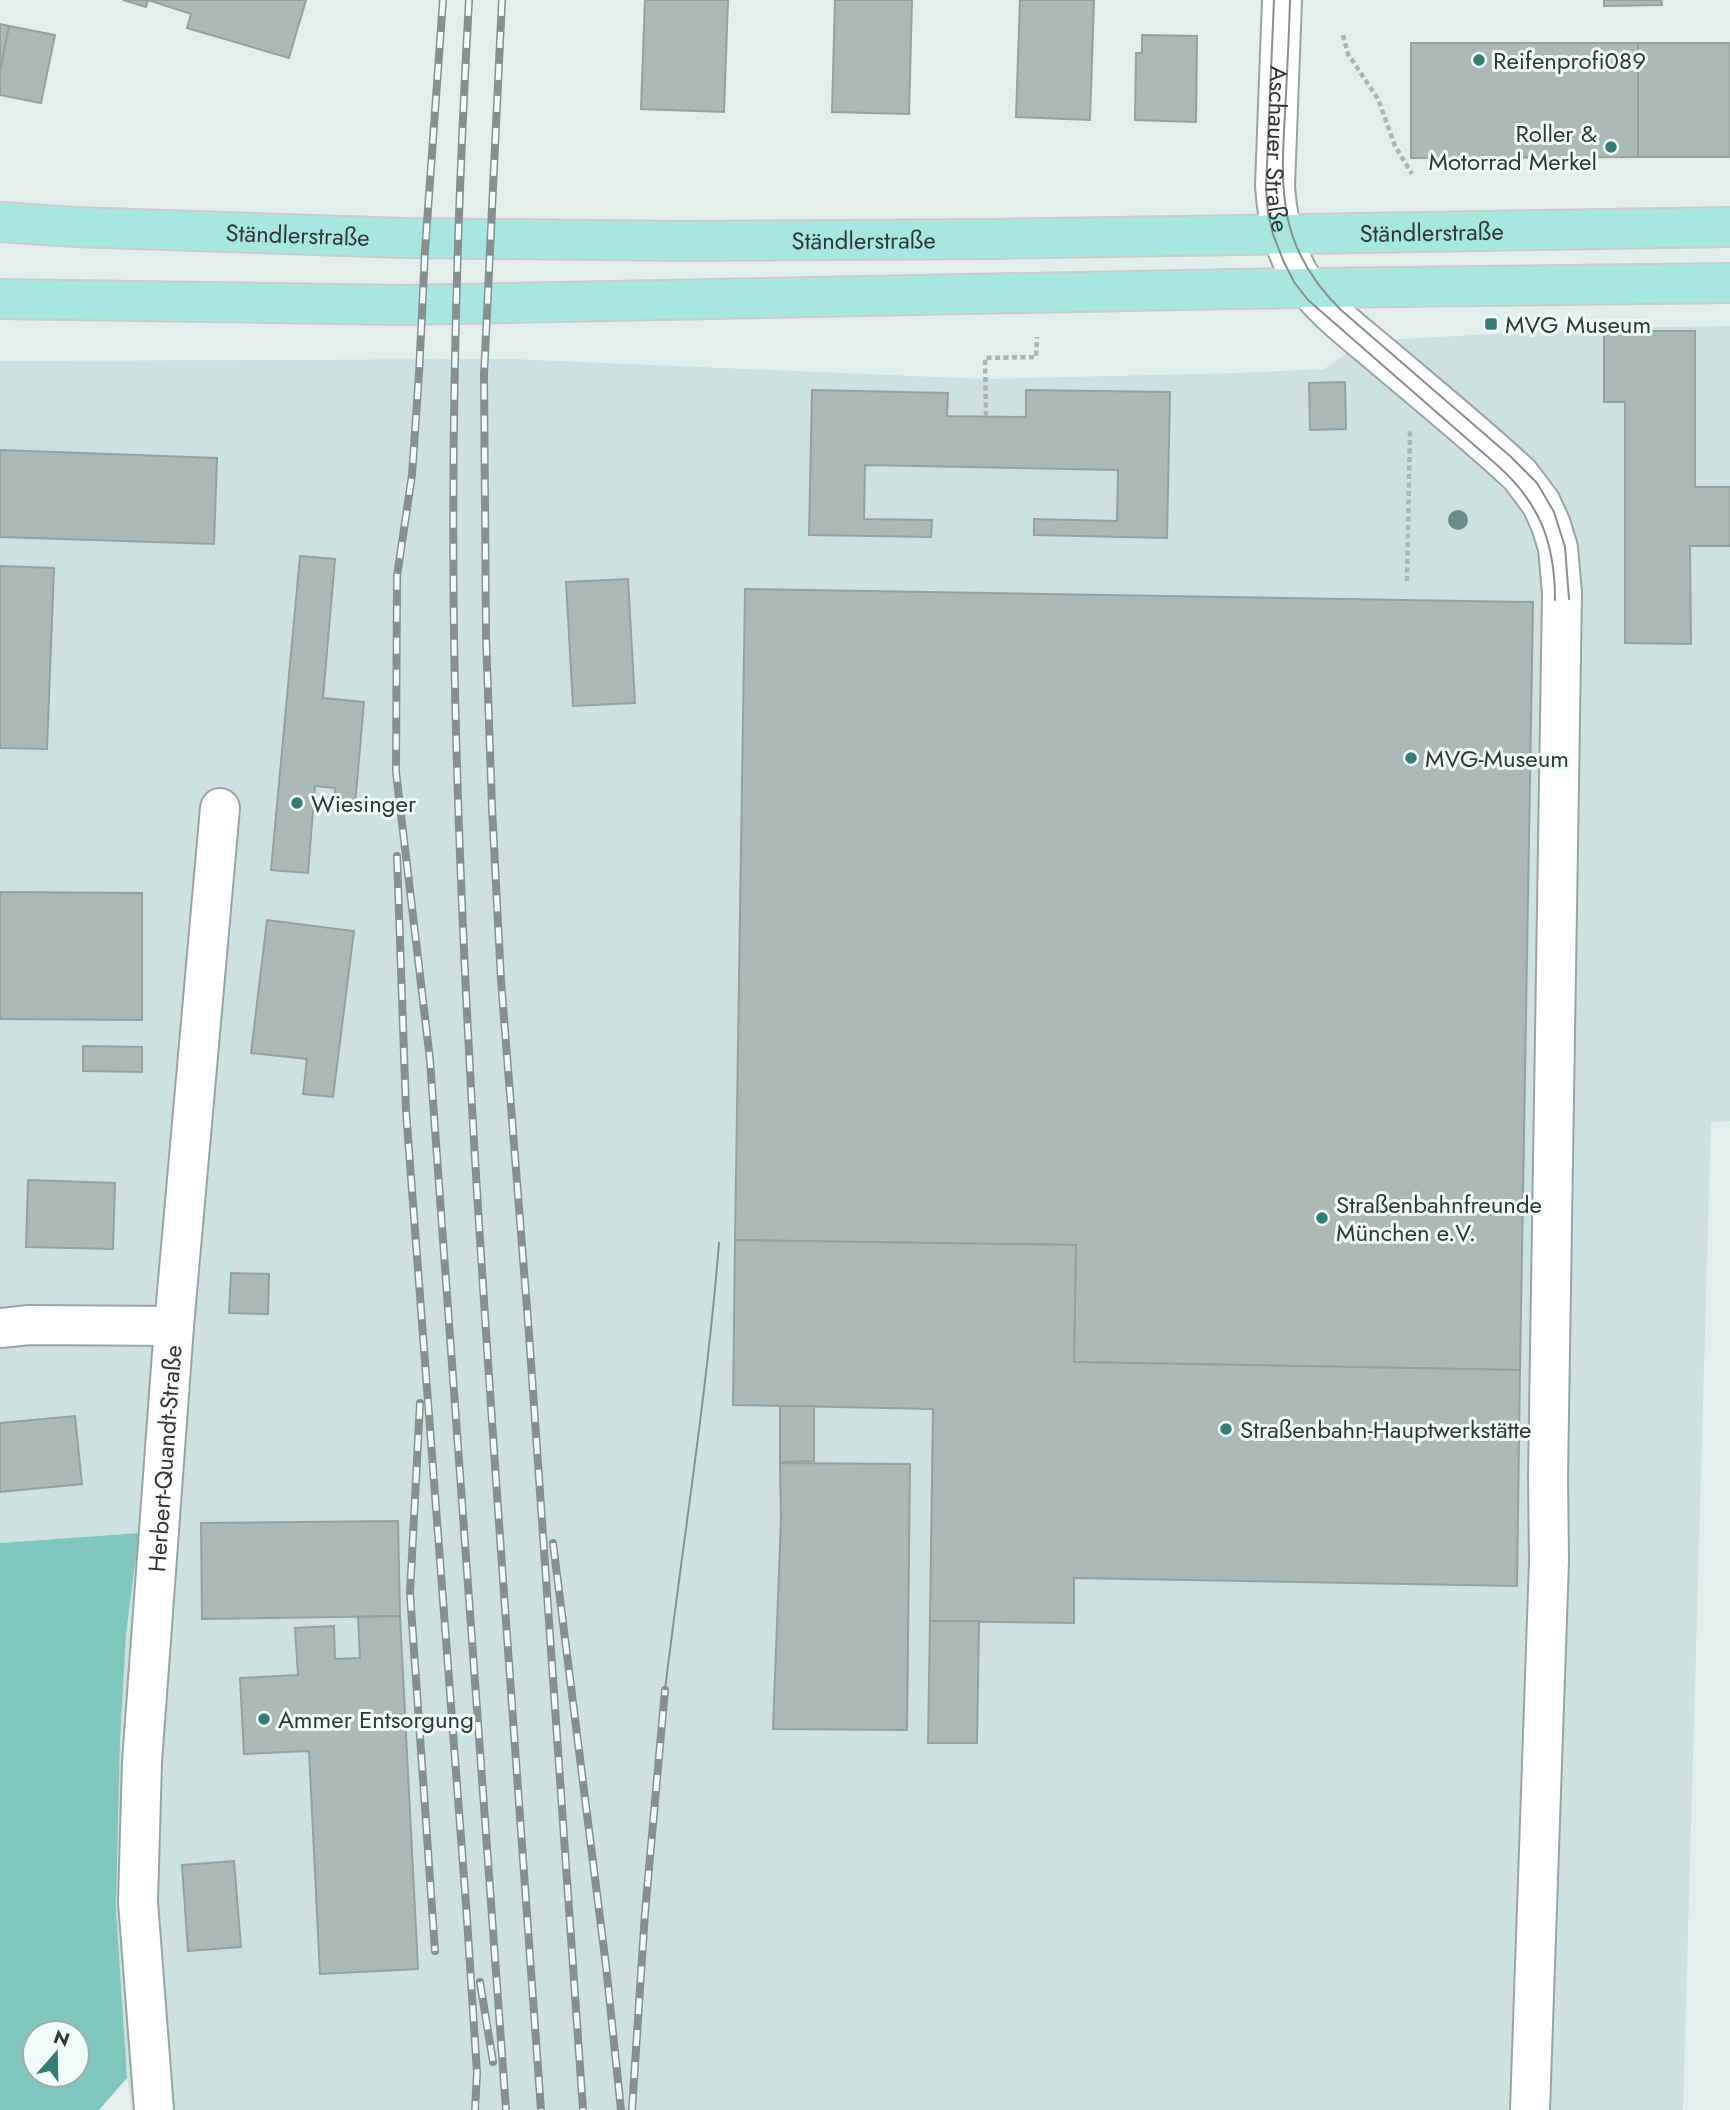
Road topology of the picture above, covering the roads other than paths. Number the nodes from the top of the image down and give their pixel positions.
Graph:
1 (1282, 0) edge
2 (0, 222) edge
3 (1730, 227) edge
4 (1281, 234) junction
5 (1730, 284) edge
6 (1309, 288) junction
7 (0, 299) edge
8 (220, 808) dead end
9 (174, 1326) junction
10 (0, 1328) edge
11 (153, 2110) edge
12 (1530, 2110) edge

1 - 4 street, Aschauer Straße
2 - 4 main road, Ständlerstraße
3 - 4 main road, Ständlerstraße
4 - 6 street, Aschauer Straße
5 - 6 main road
6 - 7 main road
6 - 12 street, Aschauer Straße
8 - 9 street, Herbert-Quandt-Straße
9 - 10 street
9 - 11 street, Herbert-Quandt-Straße

